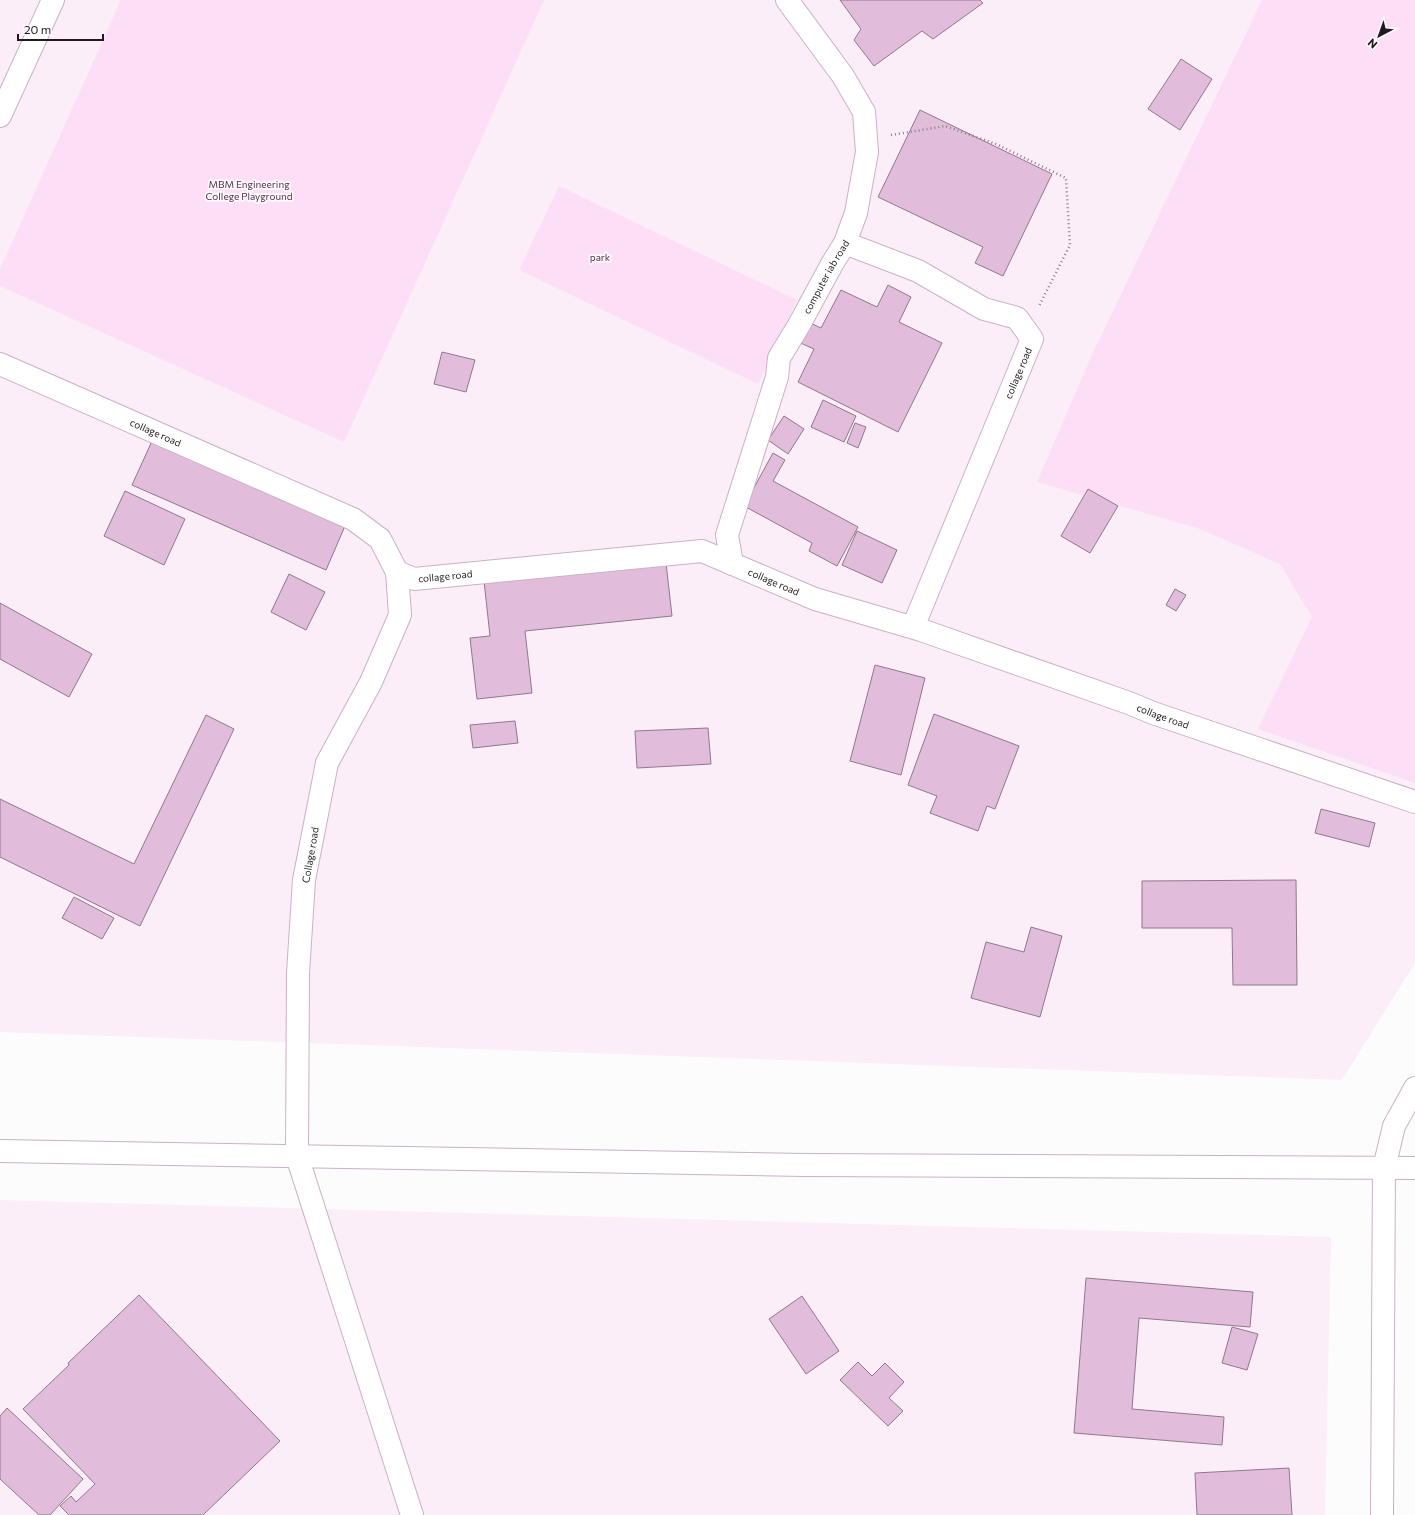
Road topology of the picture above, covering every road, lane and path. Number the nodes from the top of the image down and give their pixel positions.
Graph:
1 (53, 0) edge
2 (787, 0) edge
3 (0, 116) edge
4 (866, 138) junction
5 (845, 243) junction
6 (1026, 331) junction
7 (0, 364) edge
8 (732, 564) junction
9 (397, 572) junction
10 (913, 627) junction
11 (1415, 802) edge
12 (1415, 1088) edge
13 (0, 1150) edge
14 (297, 1156) junction
15 (1384, 1168) junction
16 (1415, 1168) edge
17 (412, 1515) edge
18 (1382, 1515) edge

1 - 3 street
2 - 4 street, computer iab road
4 - 5 street, computer iab road
4 - 6 path
5 - 6 street, collage road
5 - 8 street, computer iab road
6 - 10 street, collage road
7 - 9 street, collage road
8 - 9 street, collage road
8 - 10 street, collage road
9 - 14 street, Collage road
10 - 11 street, collage road
12 - 15 street
13 - 14 street
14 - 15 street
14 - 17 street, Collage road
15 - 16 street
15 - 18 street

